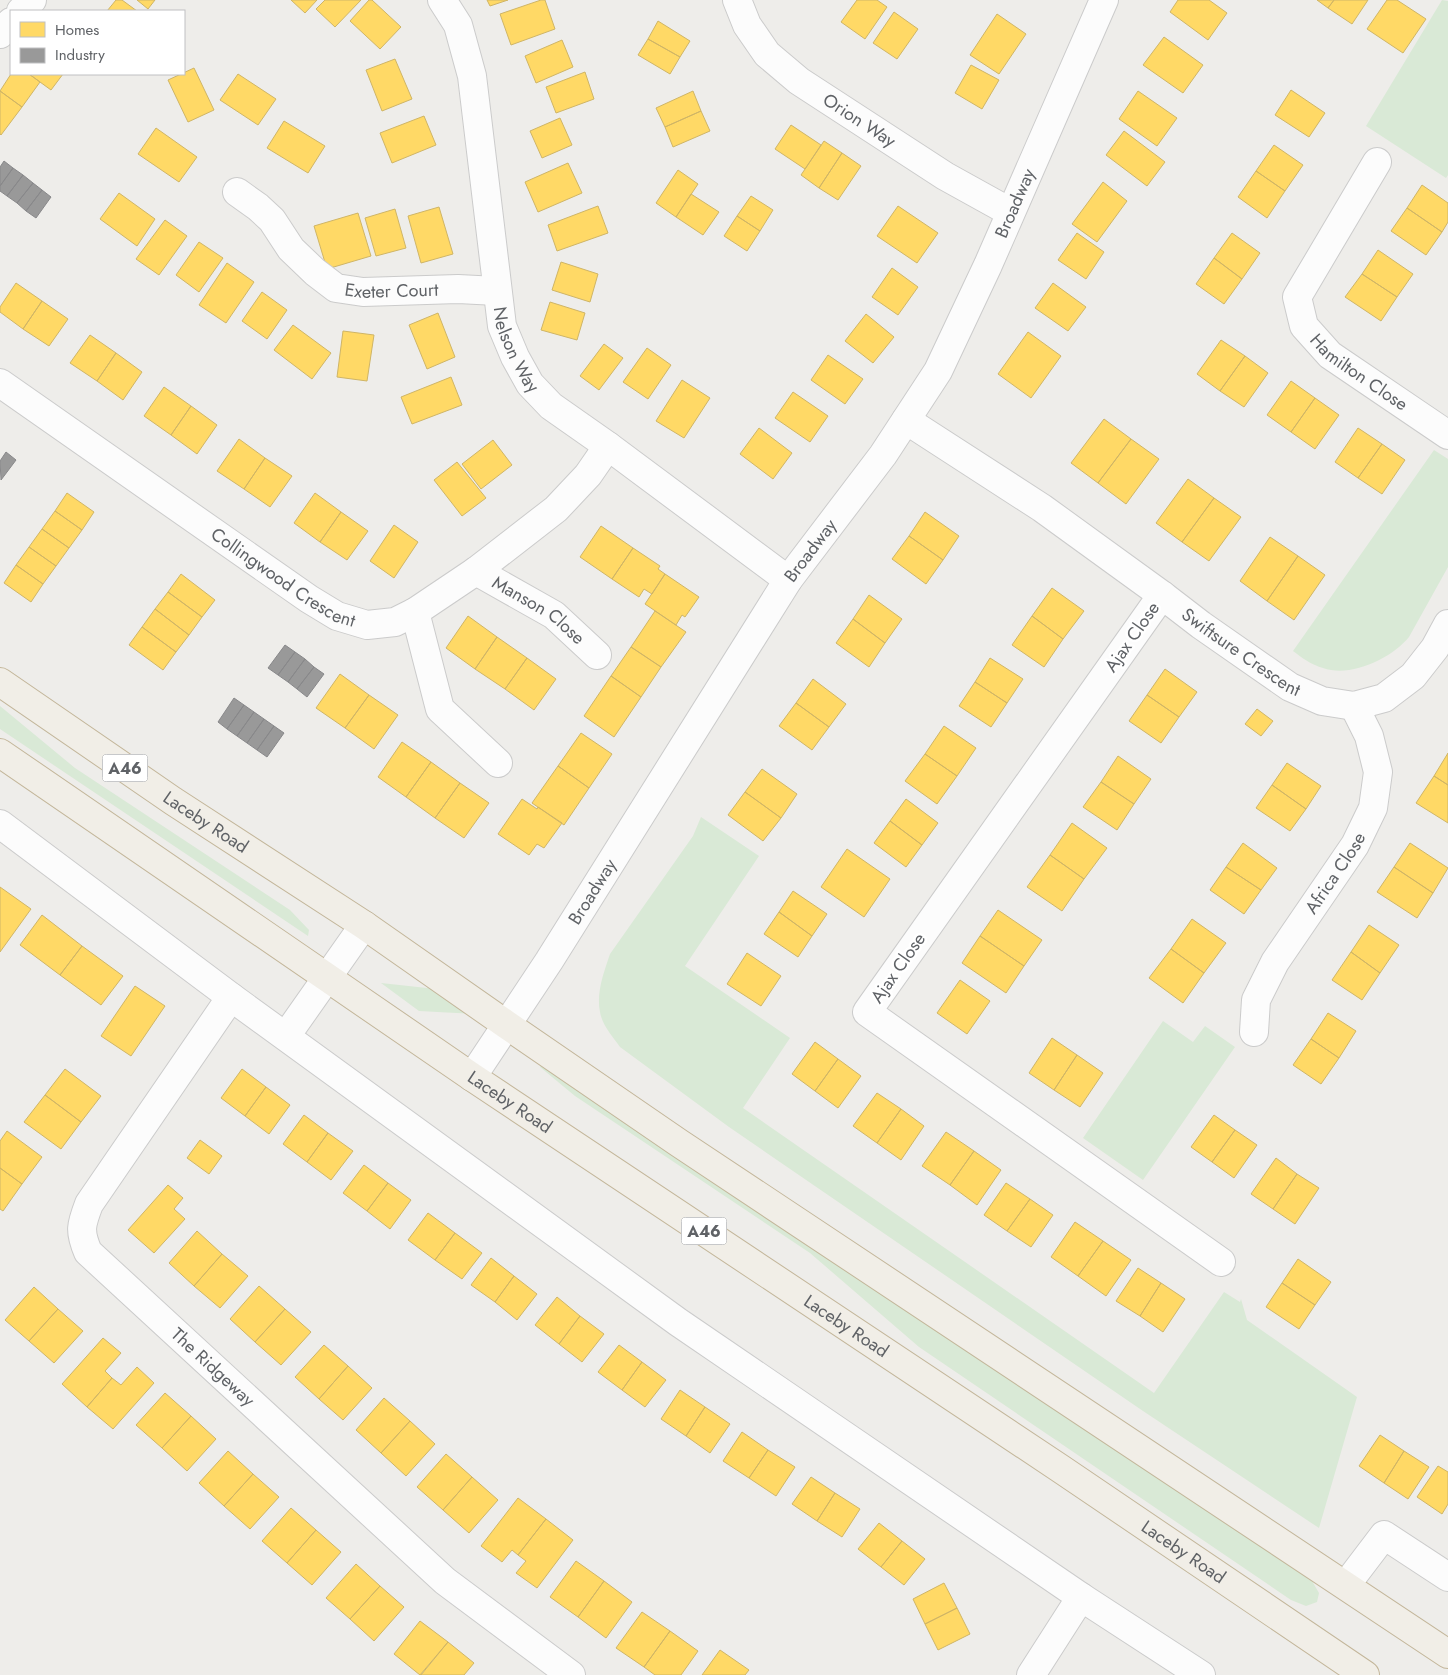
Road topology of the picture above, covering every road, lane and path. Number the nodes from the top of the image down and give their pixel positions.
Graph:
1 (32, 0) edge
2 (442, 0) edge
3 (737, 0) edge
4 (1104, 0) edge
5 (22, 10) edge
6 (10, 23) edge
7 (0, 34) edge
8 (1377, 162) dead end
9 (236, 192) dead end
10 (1010, 212) junction
11 (497, 291) junction
12 (0, 383) edge
13 (906, 420) junction
14 (1448, 435) edge
15 (608, 446) junction
16 (476, 570) junction
17 (788, 580) junction
18 (1162, 594) junction
19 (415, 612) junction
20 (1448, 624) edge
21 (598, 655) dead end
22 (0, 682) edge
23 (1354, 706) junction
24 (0, 753) edge
25 (498, 763) dead end
26 (0, 824) edge
27 (364, 925) junction
28 (326, 978) junction
29 (231, 997) junction
30 (507, 1026) junction
31 (1254, 1032) dead end
32 (286, 1036) junction
33 (472, 1077) junction
34 (1221, 1262) dead end
35 (1448, 1577) edge
36 (1346, 1585) junction
37 (1081, 1597) junction
38 (1448, 1654) edge
39 (571, 1675) edge
40 (1031, 1675) edge
41 (1201, 1675) edge
42 (1365, 1675) edge

1 - 5 street
2 - 11 street, Nelson Way
3 - 10 street, Orion Way
4 - 10 street, Broadway
6 - 7 street
8 - 14 street, Hamilton Close
9 - 11 street, Exeter Court
10 - 13 street, Broadway
11 - 15 street, Nelson Way
12 - 19 street, Collingwood Crescent
13 - 17 street, Broadway
13 - 18 street, Swiftsure Crescent
15 - 16 street, Collingwood Crescent
15 - 17 street, Nelson Way
16 - 19 street, Collingwood Crescent
16 - 21 street, Manson Close
17 - 30 street, Broadway
18 - 23 street, Swiftsure Crescent
18 - 34 street, Ajax Close
19 - 25 street
20 - 23 street, Swiftsure Crescent
22 - 27 highway, Laceby Road / A46
23 - 31 street, Africa Close
24 - 28 highway, Laceby Road / A46
26 - 29 street
27 - 28 street
27 - 30 highway, Laceby Road / A46
28 - 32 street
28 - 33 highway, Laceby Road / A46
29 - 32 street
29 - 39 street, The Ridgeway
30 - 33 street, Broadway
30 - 36 highway, Laceby Road / A46
32 - 37 street
33 - 42 highway, Laceby Road / A46
35 - 36 street
36 - 38 highway, Laceby Road / A46
37 - 40 street
37 - 41 street

